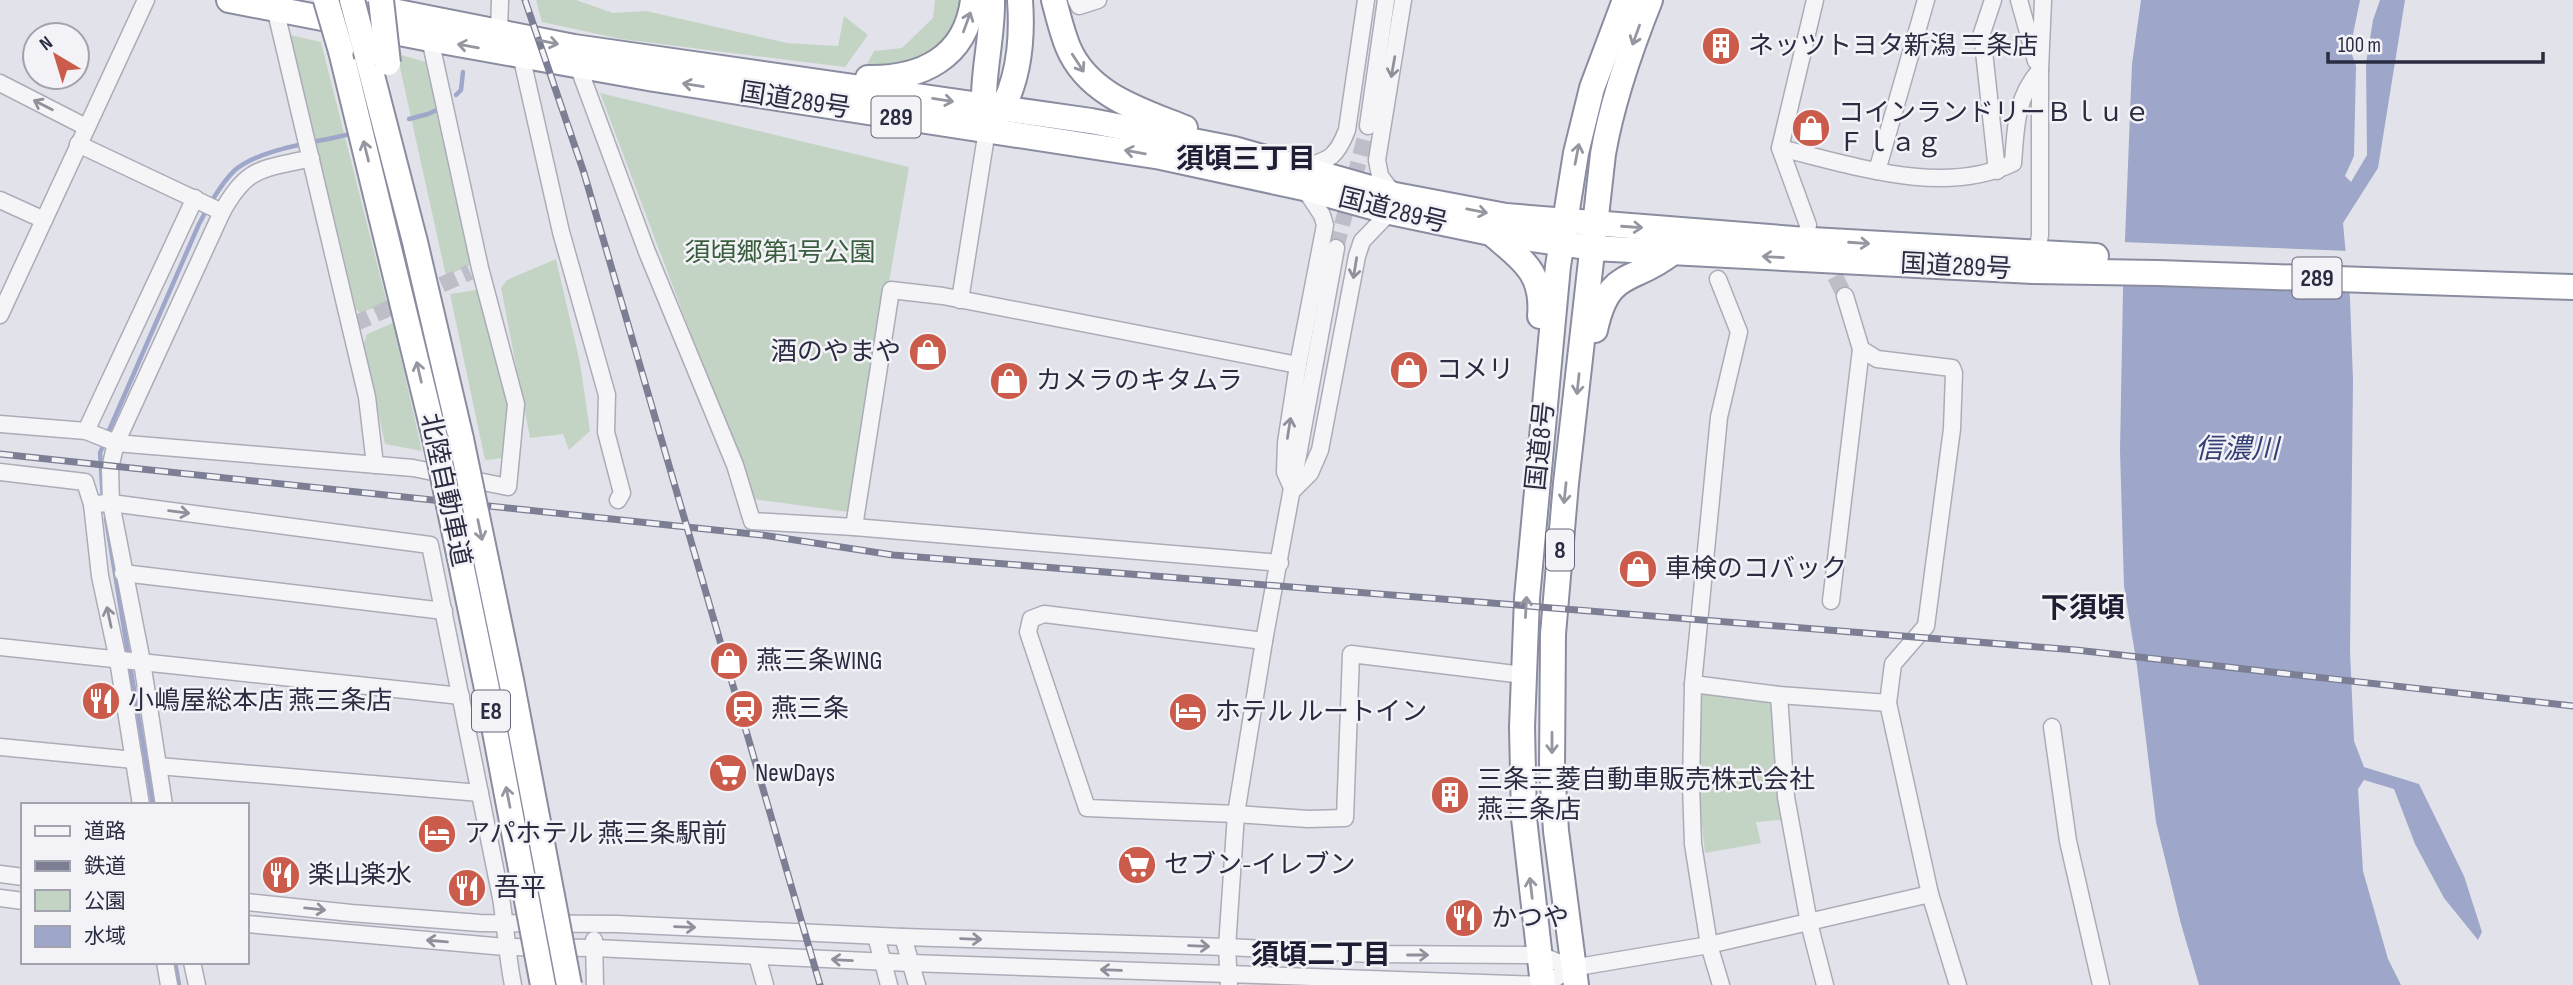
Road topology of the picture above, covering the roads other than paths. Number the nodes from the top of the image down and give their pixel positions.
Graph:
1 (146, 0) edge
2 (229, 0) edge
3 (326, 0) edge
4 (337, 0) edge
5 (352, 0) edge
6 (381, 0) edge
7 (500, 0) edge
8 (973, 0) edge
9 (992, 0) edge
10 (1020, 0) edge
11 (1054, 0) edge
12 (1076, 0) edge
13 (1098, 0) edge
14 (1366, 0) edge
15 (1386, 0) edge
16 (1403, 0) edge
17 (1625, 0) edge
18 (1650, 0) edge
19 (1815, 0) edge
20 (1926, 0) edge
21 (1993, 0) edge
22 (2019, 0) edge
23 (2043, 0) edge
24 (275, 8) junction
25 (499, 32) junction
26 (430, 39) junction
27 (521, 55) junction
28 (378, 59) junction
29 (578, 66) junction
30 (2040, 70) junction
31 (752, 71) junction
32 (0, 83) edge
33 (991, 115) junction
34 (1368, 126) tunnel mouth
35 (86, 127) junction
36 (78, 144) junction
37 (1780, 148) junction
38 (1234, 149) junction
39 (310, 154) junction
40 (1877, 171) junction
41 (1997, 171) junction
42 (1304, 178) junction
43 (0, 200) edge
44 (1392, 203) junction
45 (209, 205) junction
46 (44, 220) junction
47 (1808, 225) dead end
48 (1491, 233) junction
49 (1563, 233) junction
50 (1594, 236) junction
51 (1336, 248) tunnel mouth
52 (1673, 252) junction
53 (2037, 253) junction
54 (2062, 262) junction
55 (2573, 272) edge
56 (1718, 279) dead end
57 (2573, 287) edge
58 (1845, 296) tunnel mouth
59 (960, 300) junction
60 (0, 315) edge
61 (1582, 342) junction
62 (1861, 349) junction
63 (1298, 365) junction
64 (1546, 399) junction
65 (0, 424) edge
66 (89, 432) junction
67 (113, 441) junction
68 (375, 465) junction
69 (0, 472) edge
70 (1293, 490) junction
71 (618, 500) dead end
72 (111, 503) junction
73 (92, 504) junction
74 (854, 527) junction
75 (1280, 563) junction
76 (123, 573) junction
77 (1831, 601) dead end
78 (443, 611) junction
79 (1264, 641) junction
80 (0, 647) edge
81 (130, 662) junction
82 (1523, 675) junction
83 (1693, 684) junction
84 (1779, 695) junction
85 (461, 696) junction
86 (1888, 703) junction
87 (2052, 727) dead end
88 (0, 747) edge
89 (134, 760) junction
90 (158, 766) junction
91 (480, 793) junction
92 (141, 803) edge
93 (164, 803) edge
94 (1236, 814) junction
95 (0, 874) edge
96 (21, 877) edge
97 (1930, 894) junction
98 (0, 898) edge
99 (21, 901) edge
100 (248, 902) edge
101 (505, 923) junction
102 (1809, 923) junction
103 (248, 924) edge
104 (592, 924) junction
105 (876, 936) junction
106 (903, 937) junction
107 (1709, 945) junction
108 (505, 947) junction
109 (1227, 947) junction
110 (595, 948) junction
111 (1540, 955) junction
112 (757, 956) junction
113 (882, 962) junction
114 (910, 963) junction
115 (165, 964) edge
116 (192, 964) edge
117 (1574, 976) edge
118 (1229, 980) edge
119 (169, 985) edge
120 (197, 985) edge
121 (513, 985) edge
122 (543, 985) edge
123 (569, 985) edge
124 (595, 985) edge
125 (765, 985) edge
126 (889, 985) edge
127 (917, 985) edge
128 (1543, 985) edge
129 (1721, 985) edge
130 (1825, 985) edge
131 (1958, 985) edge
132 (2101, 985) edge

1 - 35 street
2 - 24 highway, 国道289号 / 289
122 -> 3 highway, 北陸自動車道 / E8, bridge
4 - 25 highway, 国道289号 / 289
5 - 28 highway, 北陸自動車道 / E8, bridge
6 - 28 highway, bridge
7 - 25 street
31 -> 8 highway
9 - 33 highway
10 - 33 highway
11 -> 38 highway
12 - 13 street
14 - 42 street
15 - 34 street
16 -> 44 street
49 -> 17 highway, 国道8号 / 8
18 -> 50 highway, 国道8号 / 8
19 - 37 street
20 - 40 street
21 - 41 street
22 - 30 street
23 - 30 street
24 - 26 highway, 国道289号 / 289
24 - 39 street
25 -> 31 highway, 国道289号 / 289
27 -> 26 highway, 国道289号 / 289
26 - 68 street
27 - 29 highway, 国道289号 / 289
27 - 71 street
28 -> 123 highway, 北陸自動車道 / E8, bridge
33 -> 29 highway, 国道289号 / 289
29 - 74 street
30 - 41 street
30 - 53 street
31 -> 33 highway, 国道289号 / 289
35 -> 32 street
33 - 38 highway, 国道289号 / 289
42 -> 33 highway, 国道289号 / 289
33 - 59 street
35 - 36 street
36 - 45 street
36 - 46 street
37 - 40 street
37 - 47 street
38 - 42 highway, 国道289号 / 289
39 - 45 street
39 - 68 street
40 - 41 street
42 - 44 highway, 国道289号 / 289
42 - 63 street
43 - 46 street
44 - 48 highway, 国道289号 / 289
44 -> 49 highway, 国道289号 / 289
44 -> 70 street
45 - 66 street
45 - 67 street
46 - 60 street
48 - 49 highway, 国道289号 / 289
48 - 64 highway
49 - 50 highway, 国道289号 / 289
49 - 64 highway, 国道8号 / 8
50 - 52 highway, 国道289号 / 289
50 -> 53 highway, 国道289号 / 289
50 - 61 highway, 国道8号 / 8
51 - 70 street
54 -> 52 highway, 国道289号 / 289
52 - 61 highway
53 - 54 highway, 国道289号 / 289
54 - 55 highway, 国道289号 / 289
54 - 57 highway, 国道289号 / 289
56 - 83 street
58 - 62 street
59 - 63 street
59 - 74 street
61 -> 117 highway, 国道8号 / 8
62 - 77 street
62 - 86 street
70 -> 63 street
82 -> 64 highway, 国道8号 / 8
65 - 66 street
66 - 67 street
67 - 68 street
67 - 72 street
69 - 73 street
70 - 75 street
72 - 73 street
72 - 76 street
72 -> 78 street
81 -> 73 street
74 - 75 street
75 - 79 street
76 - 78 street
76 - 81 street
78 - 85 street
79 - 94 street
79 - 94 street
80 - 81 street
81 - 85 street
81 - 89 street
81 - 90 street
82 - 94 street
111 -> 82 highway, 国道8号 / 8
83 - 84 street
83 - 107 street
84 - 86 street
84 - 102 street
85 - 91 street
86 - 97 street
87 - 132 street
88 - 89 street
89 - 92 street
90 - 91 street
90 - 93 street
91 - 101 street
94 - 109 street
95 - 96 street
97 - 102 street
97 - 131 street
98 - 99 street
100 -> 101 street
101 - 104 street
101 - 108 street
102 - 107 street
102 - 130 street
108 -> 103 street
104 -> 105 street
104 - 110 street
105 - 106 street
105 - 113 street
106 -> 109 street
106 - 114 street
107 - 117 street
107 - 129 street
108 - 110 street
108 - 121 street
109 -> 111 street
109 - 118 street
110 - 112 street
110 - 124 street
111 - 117 street
111 - 128 highway, 国道8号 / 8
113 -> 112 street
112 - 125 street
113 - 114 street
113 - 126 street
118 -> 114 street
114 - 127 street
115 - 119 street
116 - 120 street
117 - 128 street
118 - 128 street

